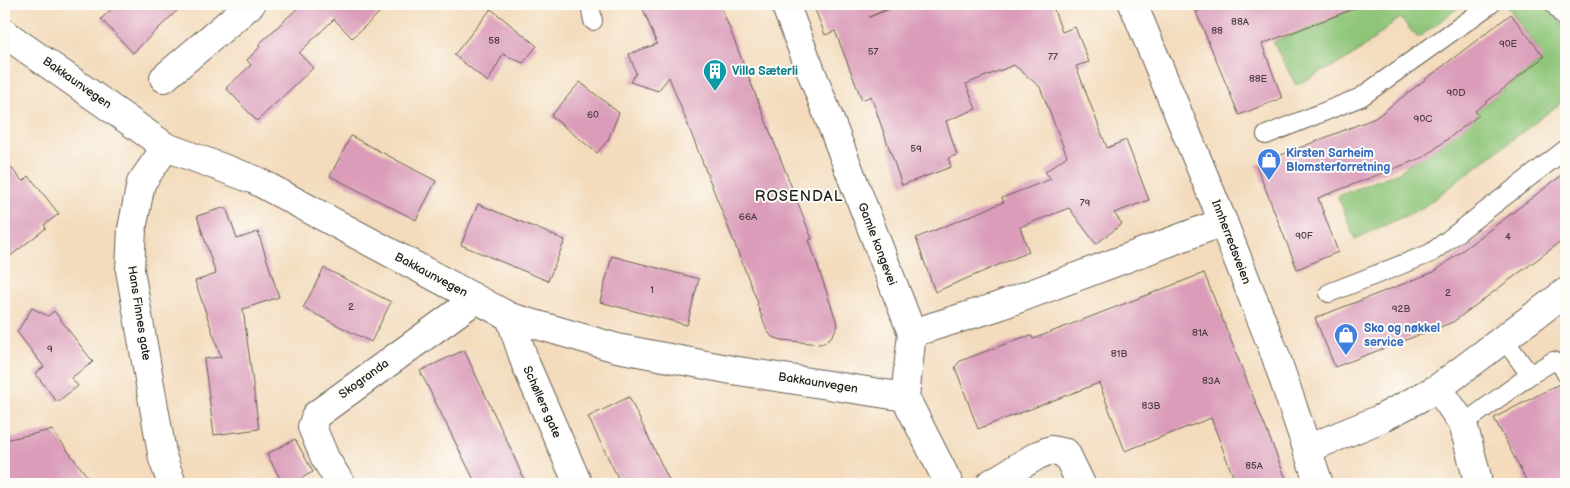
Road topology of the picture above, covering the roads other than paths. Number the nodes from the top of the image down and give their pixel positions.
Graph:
1 (251, 4) edge
2 (785, 4) edge
3 (1134, 4) edge
4 (1491, 4) edge
5 (1554, 4) edge
6 (1566, 20) edge
7 (4, 33) edge
8 (164, 78) dead end
9 (1266, 135) dead end
10 (166, 147) junction
11 (1566, 149) edge
12 (1224, 222) junction
13 (1566, 292) edge
14 (1329, 293) dead end
15 (476, 299) junction
16 (510, 317) junction
17 (912, 333) junction
18 (1504, 339) junction
19 (1566, 374) edge
20 (1530, 376) junction
21 (1438, 388) junction
22 (905, 397) junction
23 (1463, 424) junction
24 (1307, 449) junction
25 (1478, 482) edge
26 (172, 484) edge
27 (341, 484) edge
28 (578, 484) edge
29 (949, 484) edge
30 (990, 484) edge
31 (1081, 484) edge
32 (1319, 484) edge

1 - 8 street
2 - 17 street, Gamle kongevei
3 - 12 street, Innherredsveien
4 - 9 lane
5 - 6 lane
7 - 10 street, Bakkaunvegen
10 - 15 street, Bakkaunvegen
10 - 26 street, Hans Finnes gate
11 - 14 lane
12 - 17 street
12 - 24 street, Innherredsveien
13 - 18 street
15 - 16 street, Bakkaunvegen
15 - 27 street, Skogranda
16 - 22 street, Bakkaunvegen
16 - 28 street, Schøllers gate
17 - 22 street, Gamle kongevei
18 - 20 lane
18 - 21 street
19 - 20 lane
20 - 23 lane
21 - 23 street
21 - 24 street
22 - 29 street
23 - 25 street
24 - 32 street, Innherredsveien
30 - 31 street

